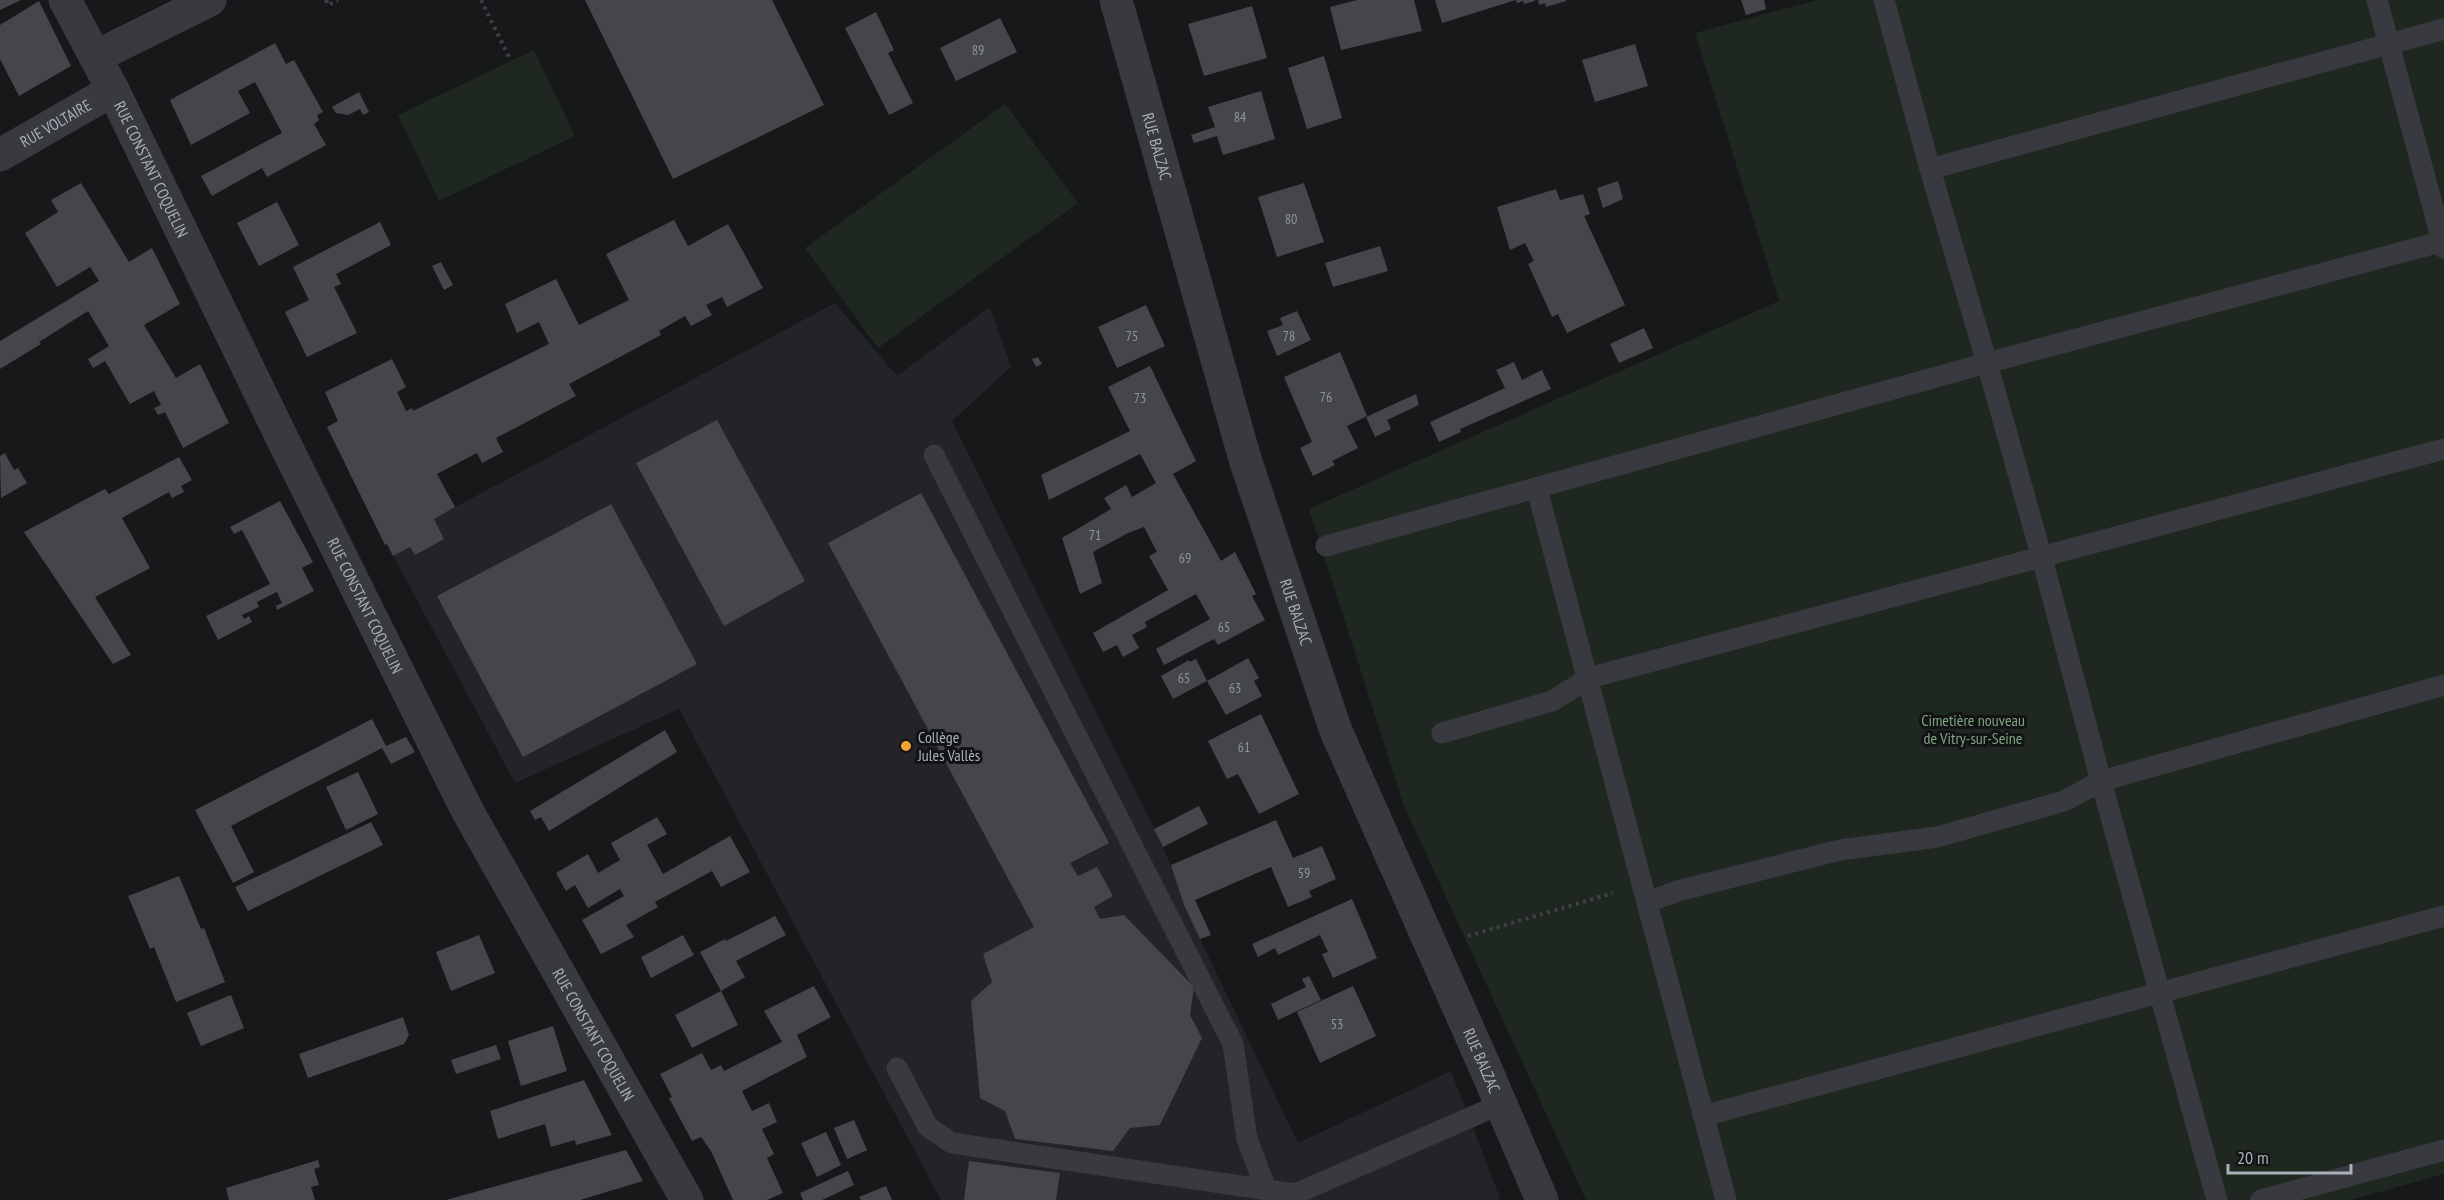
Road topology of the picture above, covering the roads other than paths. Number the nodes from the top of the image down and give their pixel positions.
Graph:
1 (66, 0) edge
2 (210, 0) edge
3 (1116, 0) edge
4 (1884, 0) edge
5 (2377, 0) edge
6 (2444, 29) edge
7 (2389, 44) junction
8 (95, 57) junction
9 (113, 90) junction
10 (0, 155) edge
11 (1930, 169) junction
12 (2443, 243) edge
13 (1988, 363) junction
14 (2444, 449) edge
15 (934, 455) dead end
16 (1537, 489) junction
17 (1326, 546) dead end
18 (2042, 558) junction
19 (1589, 678) junction
20 (2444, 685) edge
21 (1442, 733) dead end
22 (2101, 781) junction
23 (1645, 893) junction
24 (2444, 916) edge
25 (2159, 993) junction
26 (897, 1068) dead end
27 (1501, 1104) junction
28 (1703, 1116) junction
29 (2444, 1150) edge
30 (1266, 1189) junction
31 (687, 1200) edge
32 (1542, 1200) edge
33 (1726, 1200) edge
34 (2217, 1200) edge
35 (2261, 1200) edge

1 - 8 street, RUE CONSTANT COQUELIN
2 - 8 street
3 - 27 street, RUE BALZAC
4 - 11 lane
5 - 7 lane
6 - 7 lane
7 - 11 lane
7 - 12 lane
8 - 9 street, RUE CONSTANT COQUELIN
9 - 10 street, RUE VOLTAIRE
9 - 31 street, RUE CONSTANT COQUELIN
11 - 13 lane
12 - 13 lane
13 - 16 lane
13 - 18 lane
14 - 18 lane
15 - 30 lane
16 - 17 lane
16 - 19 lane
18 - 19 lane
18 - 22 lane
19 - 21 lane
19 - 23 lane
20 - 22 lane
22 - 23 lane
22 - 25 lane
23 - 28 lane
24 - 25 lane
25 - 28 lane
25 - 34 lane
26 - 30 lane
27 - 30 lane
27 - 32 street, RUE BALZAC
28 - 33 lane
29 - 35 lane

